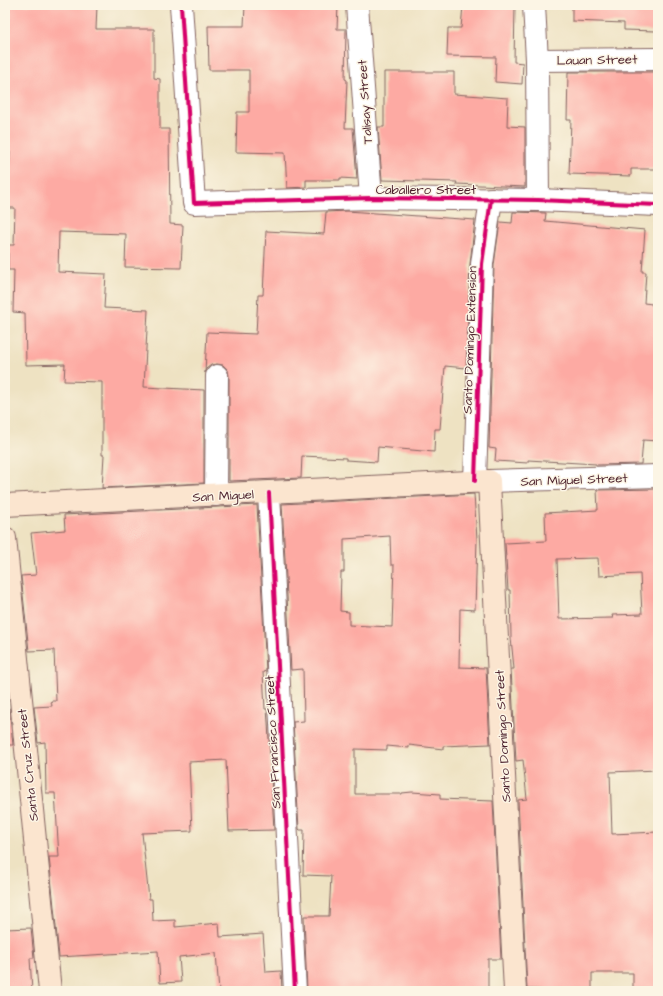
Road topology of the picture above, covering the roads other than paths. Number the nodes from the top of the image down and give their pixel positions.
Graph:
1 (182, 5) edge
2 (357, 5) edge
3 (534, 5) edge
4 (658, 59) edge
5 (537, 60) junction
6 (371, 198) junction
7 (491, 199) junction
8 (538, 200) junction
9 (658, 205) edge
10 (218, 376) dead end
11 (658, 476) edge
12 (482, 481) junction
13 (269, 493) junction
14 (216, 495) junction
15 (5, 505) edge
16 (5, 538) edge
17 (50, 991) edge
18 (295, 991) edge
19 (515, 991) edge

1 - 6 street, Caballero Street
2 - 6 street, Talisay Street
3 - 5 street
4 - 5 street, Lauan Street
5 - 8 street
6 - 7 street, Caballero Street
7 - 8 street, Caballero Street
7 - 12 street, Santo Domingo Extension
8 - 9 street, Caballero Street
10 - 14 street
11 - 12 street, San Miguel Street
12 - 13 main road, San Miguel
12 - 19 main road, Santo Domingo Street
13 - 14 main road, San Miguel
13 - 18 street, San Francisco Street
14 - 15 main road, San Miguel
16 - 17 main road, Santa Cruz Street

